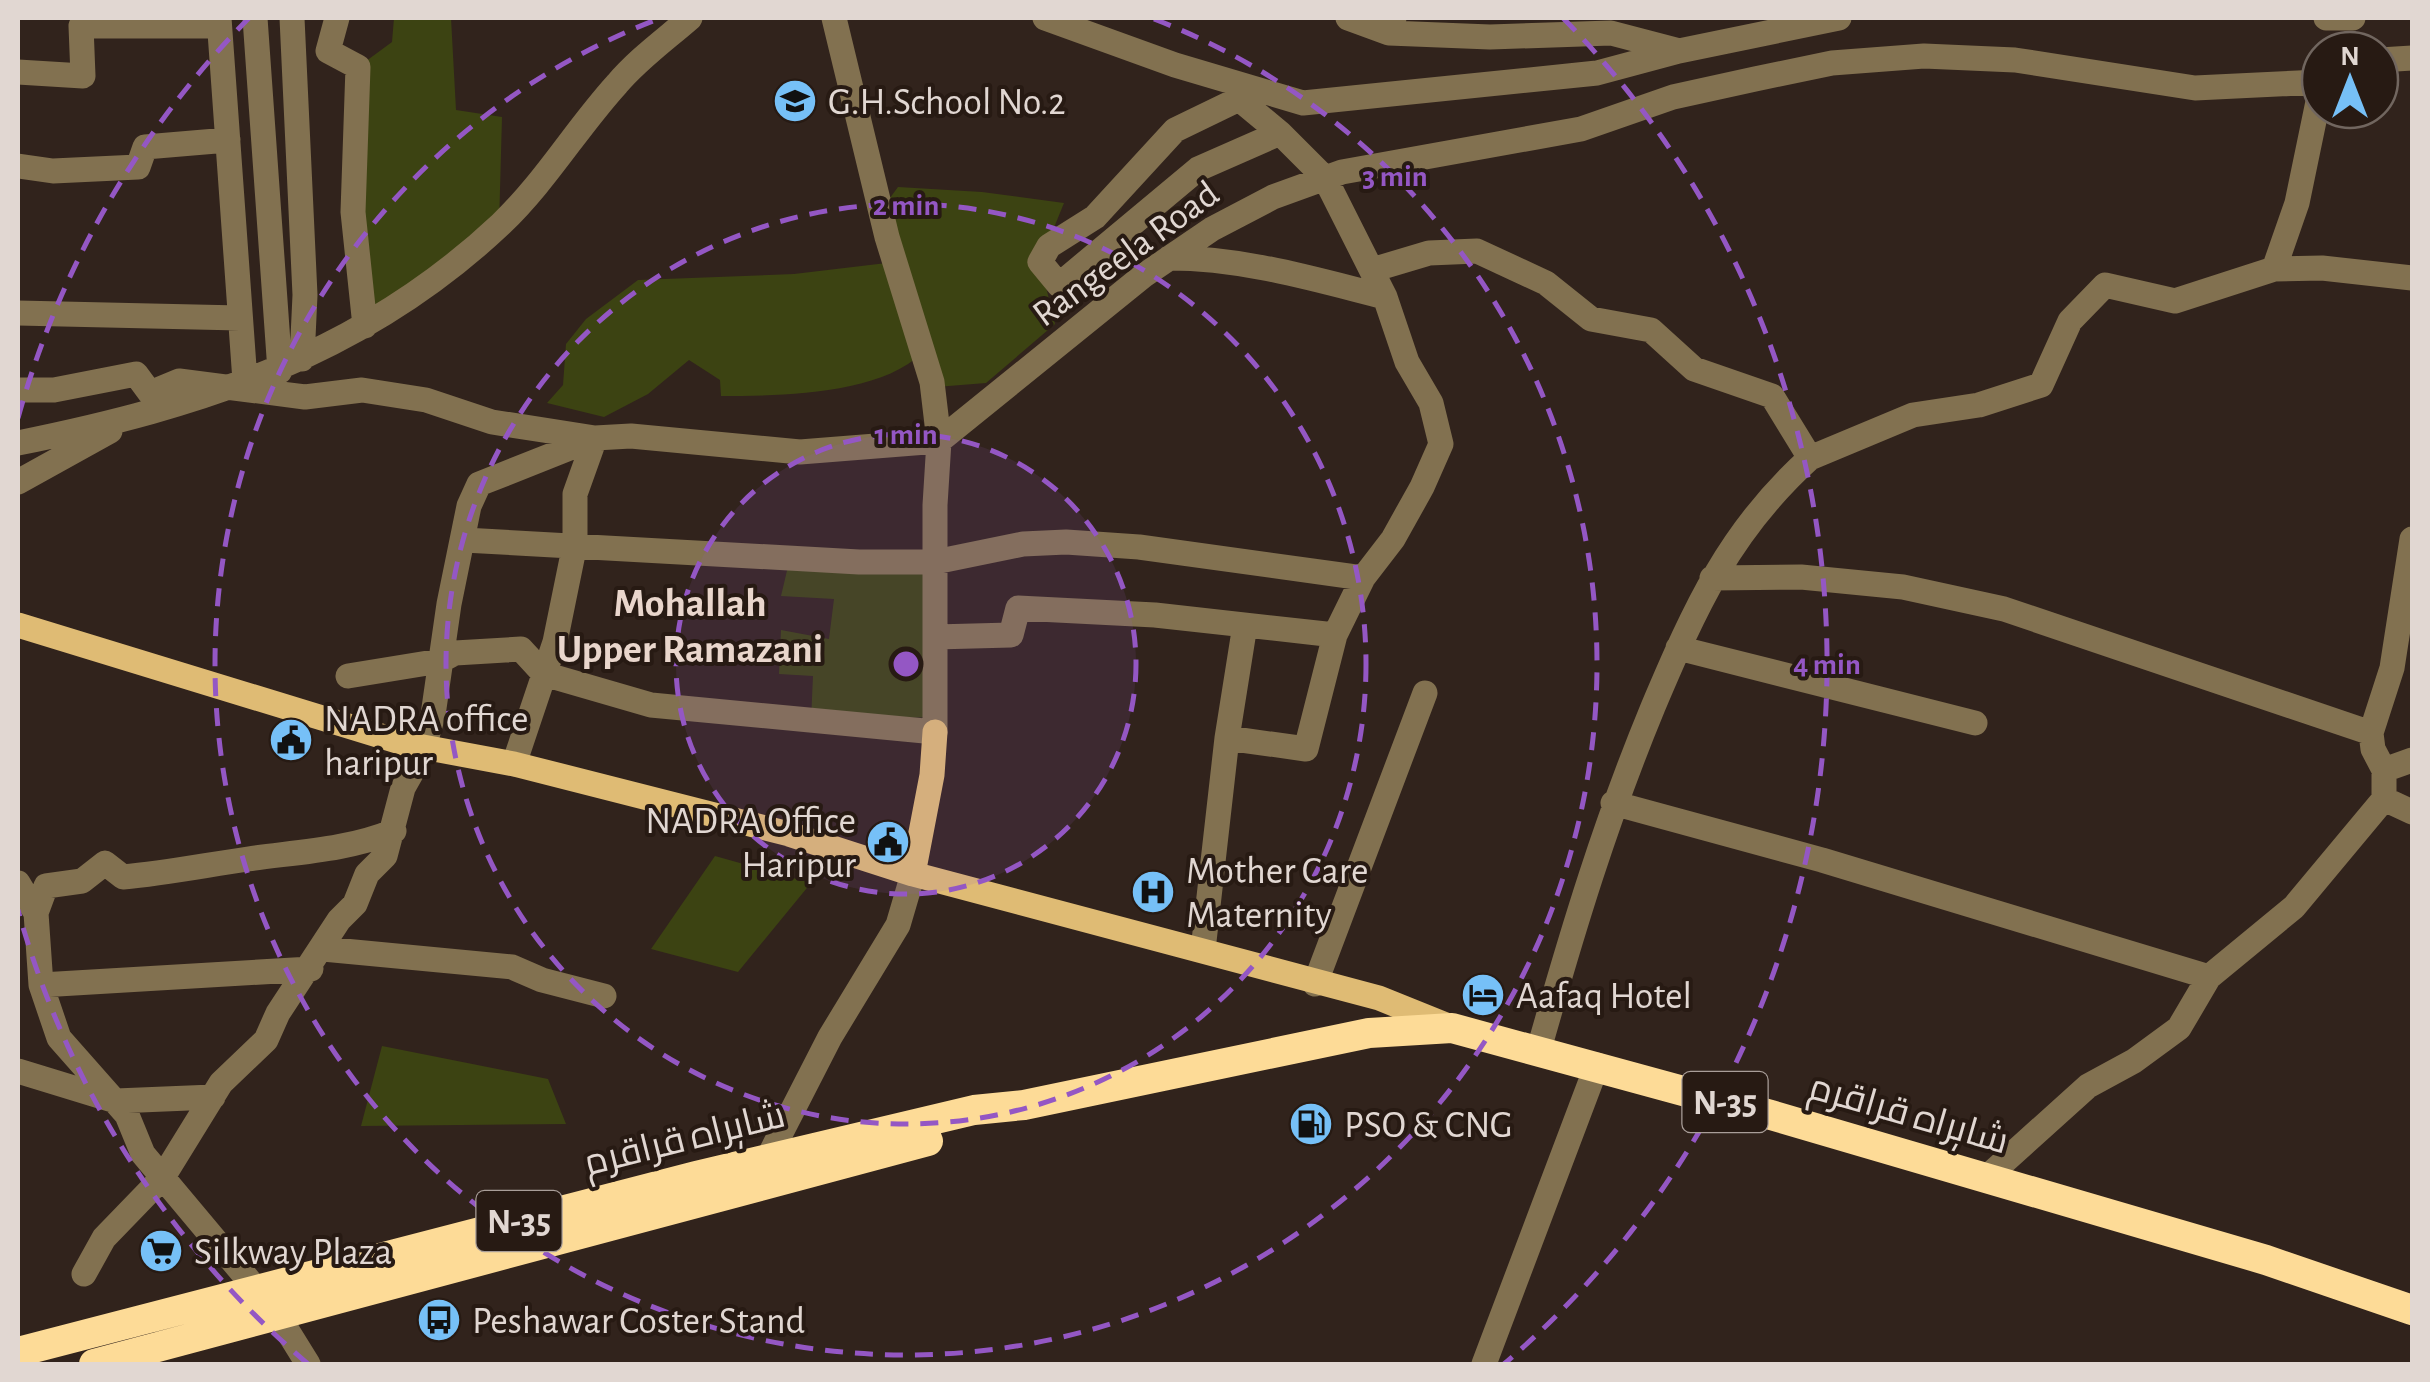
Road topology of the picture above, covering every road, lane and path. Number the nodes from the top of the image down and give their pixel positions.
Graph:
1 (255, 18) edge
2 (292, 18) edge
3 (337, 18) edge
4 (690, 18) edge
5 (834, 18) edge
6 (1045, 18) edge
7 (1348, 18) edge
8 (1839, 18) edge
9 (2326, 18) edge
10 (2353, 18) edge
11 (1809, 20) edge
12 (219, 22) edge
13 (1392, 25) edge
14 (1679, 51) junction
15 (18, 72) edge
16 (2300, 83) edge
17 (2313, 130) edge
18 (1280, 132) junction
19 (228, 140) junction
20 (18, 166) edge
21 (1325, 178) junction
22 (1169, 258) junction
23 (1372, 270) junction
24 (2274, 270) junction
25 (2412, 278) edge
26 (1386, 297) junction
27 (18, 312) edge
28 (240, 318) junction
29 (365, 326) junction
30 (291, 365) junction
31 (235, 384) junction
32 (18, 390) edge
33 (143, 414) junction
34 (595, 438) junction
35 (940, 442) junction
36 (18, 443) edge
37 (1810, 458) junction
38 (18, 482) edge
39 (2412, 539) edge
40 (464, 540) junction
41 (576, 544) junction
42 (935, 562) junction
43 (1363, 578) junction
44 (1712, 578) junction
45 (1245, 625) junction
46 (18, 626) edge
47 (1335, 635) junction
48 (935, 638) junction
49 (1678, 648) junction
50 (440, 661) junction
51 (544, 674) junction
52 (348, 676) dead end
53 (1425, 693) dead end
54 (1976, 723) dead end
55 (935, 732) junction
56 (2371, 733) junction
57 (1227, 738) junction
58 (424, 747) junction
59 (2412, 760) edge
60 (514, 764) junction
61 (2384, 770) junction
62 (2384, 799) junction
63 (1613, 804) junction
64 (2412, 812) edge
65 (394, 831) junction
66 (913, 874) junction
67 (18, 883) edge
68 (36, 913) junction
69 (27, 950) edge
70 (1203, 950) junction
71 (317, 959) junction
72 (2209, 977) junction
73 (1314, 984) junction
74 (40, 985) junction
75 (604, 996) dead end
76 (1452, 1028) junction
77 (1540, 1048) junction
78 (1596, 1066) junction
79 (18, 1071) edge
80 (213, 1098) junction
81 (116, 1101) junction
82 (1024, 1105) junction
83 (768, 1158) junction
84 (163, 1177) junction
85 (1986, 1178) junction
86 (84, 1274) dead end
87 (255, 1288) junction
88 (2412, 1310) edge
89 (277, 1314) junction
90 (18, 1352) edge
91 (94, 1364) edge
92 (308, 1364) edge
93 (1484, 1364) edge

1 - 30 street
2 - 30 street
3 - 29 street
4 - 29 street
5 - 35 street
6 - 14 street
7 - 13 street
8 - 11 street
9 - 10 street
11 - 14 street
12 - 15 street
12 - 19 street
13 - 14 street
16 - 21 street, Rangeela Road
17 - 24 street
18 - 18 street
18 - 21 street
19 - 20 street
19 - 28 street
21 - 22 street, Rangeela Road
21 - 23 street
22 - 26 street
22 - 35 street, Rangeela Road
23 - 26 street
23 - 37 street
24 - 25 street
24 - 37 street
26 - 43 street
27 - 28 street
28 - 31 street
29 - 30 street
30 - 31 street
31 - 32 street
31 - 33 street
31 - 34 street
33 - 36 street
33 - 38 street
34 - 35 street
34 - 40 street
34 - 41 street
35 - 42 street
37 - 44 street
39 - 56 street
40 - 41 street
40 - 50 street
41 - 42 street
41 - 51 street
42 - 43 street
42 - 48 street
43 - 47 street
44 - 49 street
44 - 56 street
45 - 47 street
45 - 48 street
45 - 57 street
46 - 58 main road
47 - 57 street
48 - 55 street
49 - 54 street
49 - 63 street
50 - 51 street
50 - 52 street
50 - 58 street
51 - 55 street
51 - 60 street
53 - 73 street
55 - 66 main road
56 - 61 street
57 - 70 street
58 - 60 main road
58 - 65 street
59 - 61 street
60 - 66 main road
61 - 62 street
62 - 64 street
62 - 72 street
63 - 72 street
63 - 77 street
65 - 68 street
65 - 71 street
66 - 70 main road
66 - 83 street
67 - 68 street
68 - 69 street
69 - 74 street
70 - 73 main road
71 - 74 street
71 - 75 street
71 - 80 street
72 - 85 street
73 - 76 main road
74 - 81 street
76 - 77 highway, شاہراہ قراقرم / N-35
76 - 82 highway, شاہراہ قراقرم / N-35
77 - 78 highway, شاہراہ قراقرم / N-35
78 - 85 highway, شاہراہ قراقرم / N-35
78 - 93 street
79 - 81 street
80 - 81 street
80 - 84 street
81 - 84 street
82 - 83 highway, شاہراہ قراقرم / N-35
82 - 89 highway, شاہراہ قراقرم / N-35
83 - 87 highway, شاہراہ قراقرم / N-35
84 - 86 street
84 - 87 street
85 - 88 highway, شاہراہ قراقرم / N-35
87 - 89 street
87 - 90 highway, شاہراہ قراقرم / N-35
89 - 91 highway, شاہراہ قراقرم / N-35
89 - 92 street

